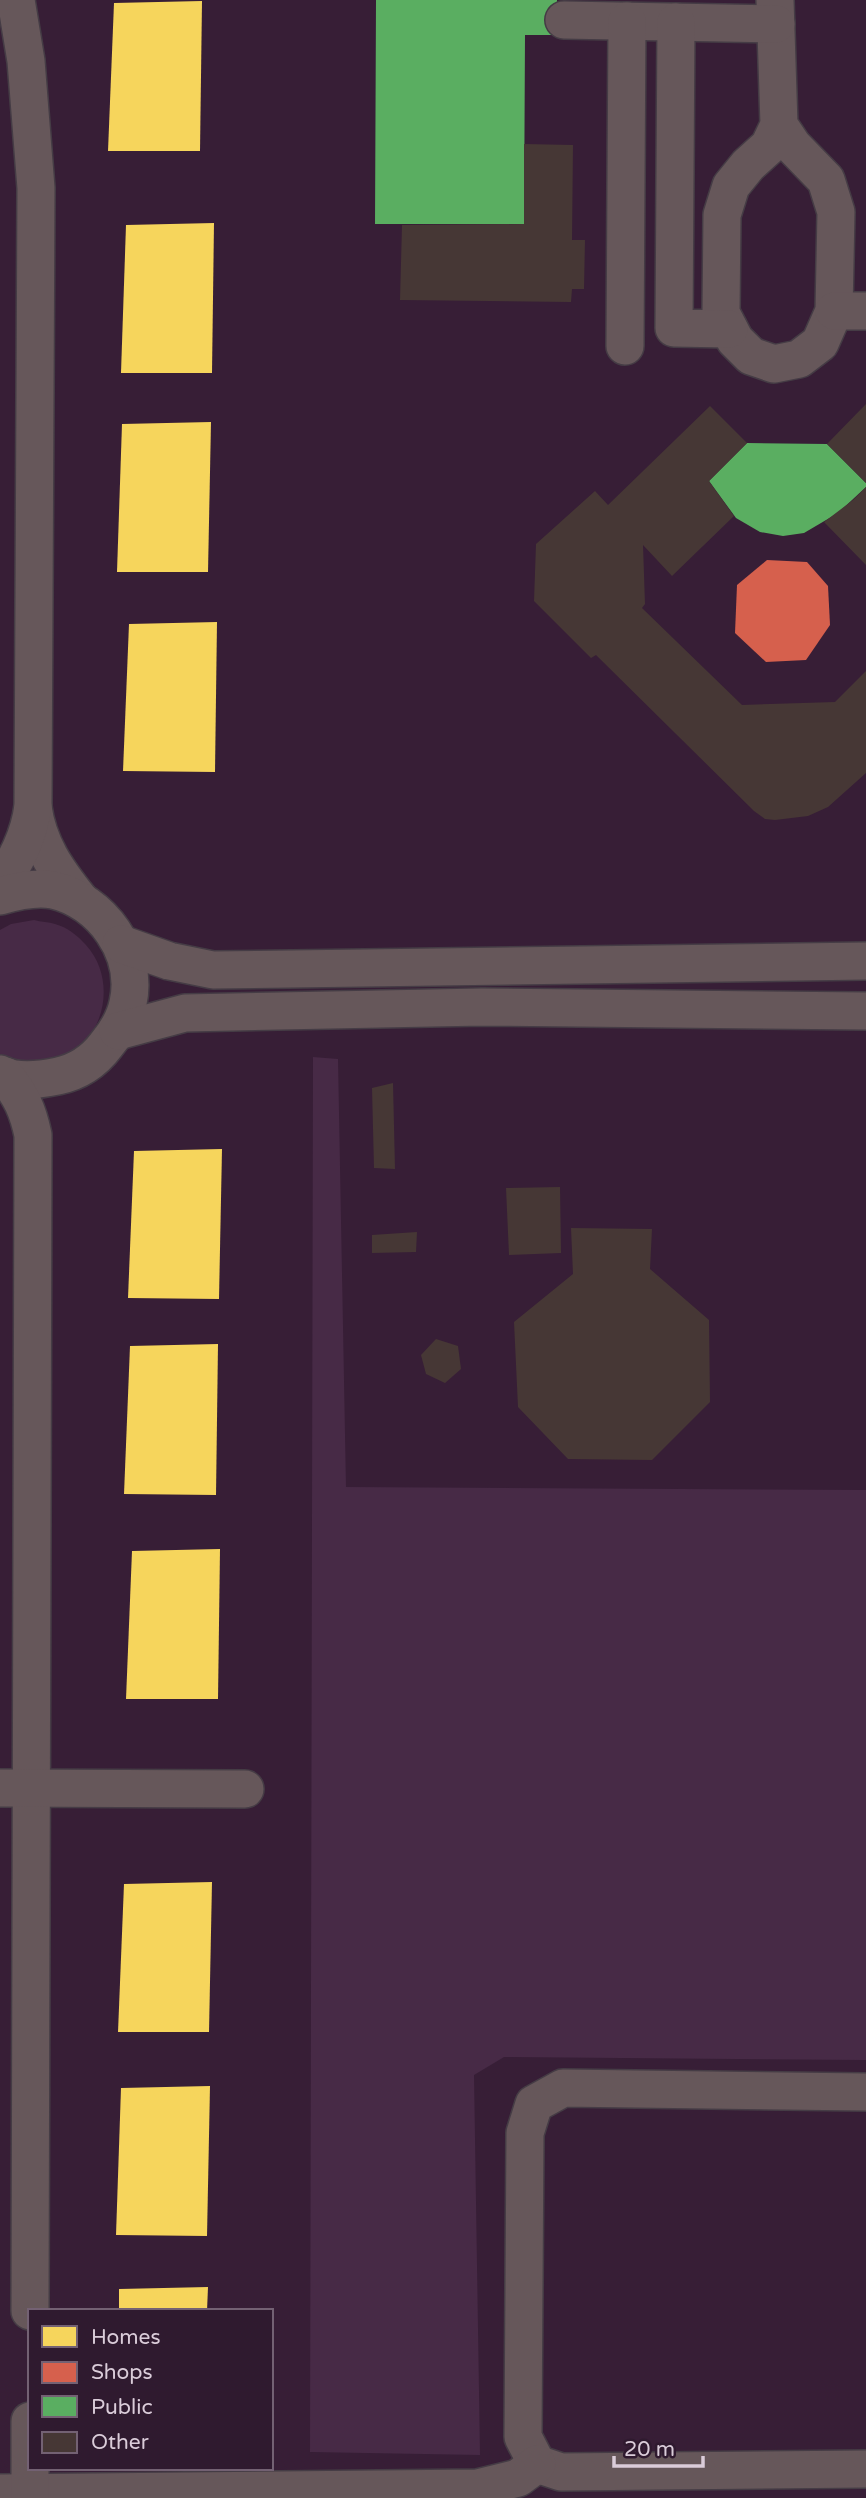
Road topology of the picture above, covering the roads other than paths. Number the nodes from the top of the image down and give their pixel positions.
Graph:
1 (16, 0) edge
2 (776, 12) edge
3 (564, 20) dead end
4 (627, 21) junction
5 (676, 22) junction
6 (779, 125) junction
7 (740, 174) junction
8 (674, 176) junction
9 (851, 210) edge
10 (850, 311) edge
11 (729, 329) junction
12 (625, 346) dead end
13 (33, 806) junction
14 (0, 886) edge
15 (0, 896) edge
16 (80, 900) junction
17 (121, 943) junction
18 (866, 961) edge
19 (866, 1011) edge
20 (118, 1031) junction
21 (69, 1073) junction
22 (2, 1075) edge
23 (33, 1135) junction
24 (16, 1788) edge
25 (245, 1789) dead end
26 (866, 2092) edge
27 (30, 2309) edge
28 (28, 2436) edge
29 (537, 2464) junction
30 (866, 2469) edge
31 (20, 2495) edge

1 - 13 street
2 - 5 street
2 - 6 street
3 - 4 street
4 - 5 street
4 - 12 street
5 - 8 street
6 - 7 street
6 - 9 street
7 - 8 street
7 - 11 street
8 - 11 street
9 - 10 street
10 - 11 street
13 - 14 street
13 - 16 street
15 - 16 street
16 - 17 street
17 - 18 street
17 - 20 street
19 - 20 street
20 - 21 street
21 - 22 street
21 - 23 street
22 - 23 street
23 - 24 street
24 - 25 street
24 - 27 street
26 - 29 street
28 - 31 street
29 - 30 street
29 - 31 street

